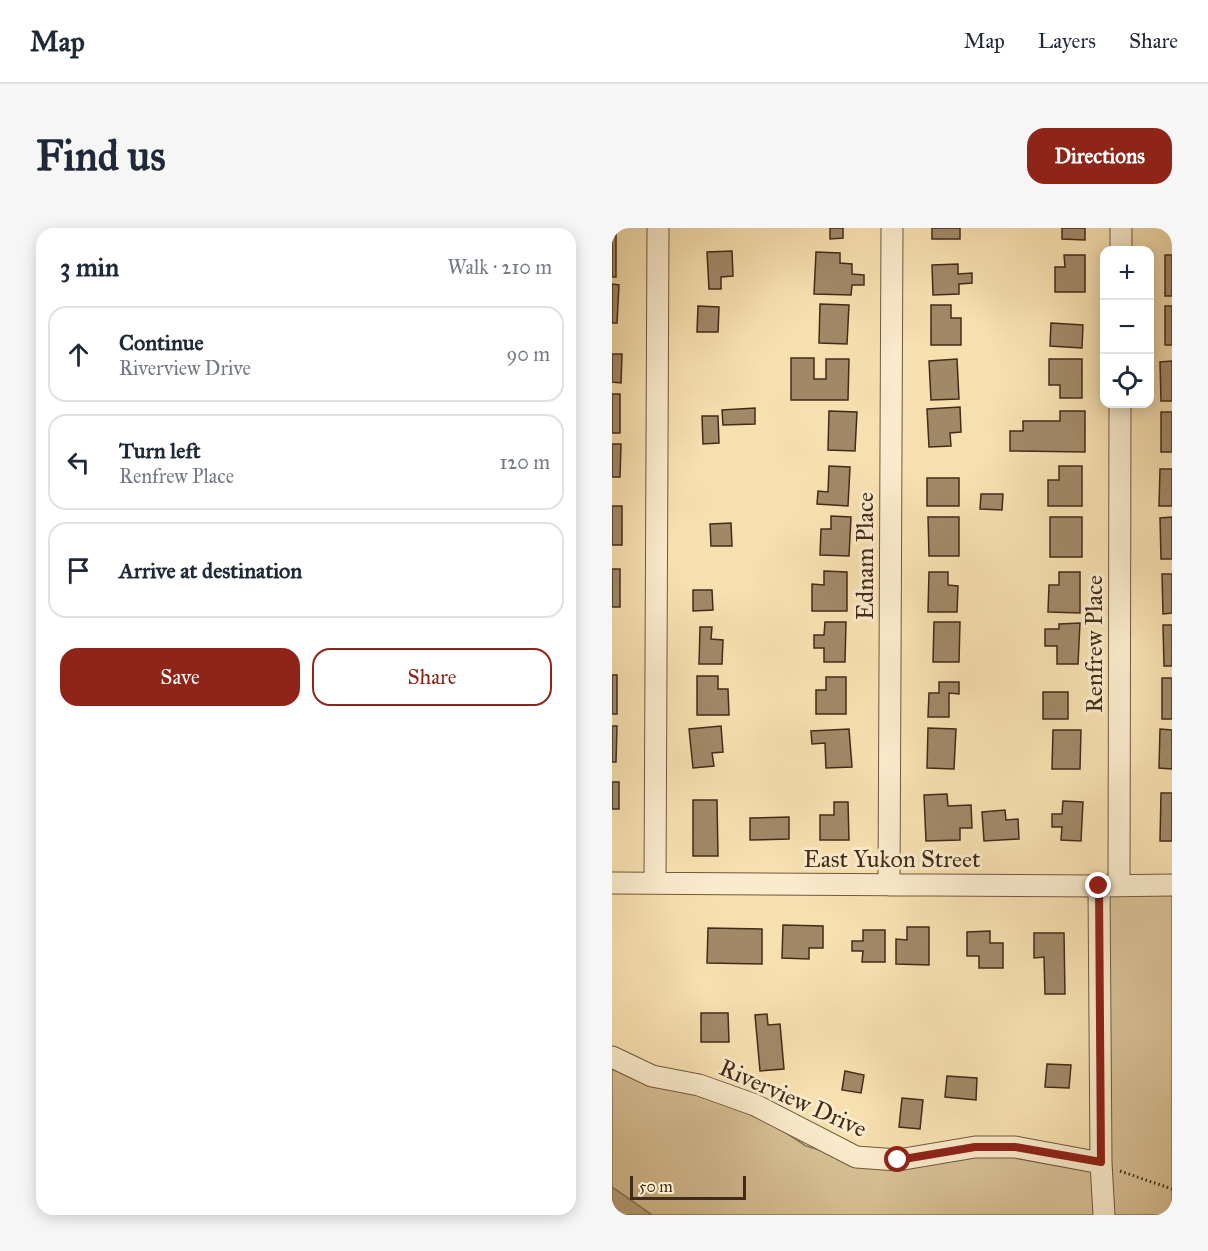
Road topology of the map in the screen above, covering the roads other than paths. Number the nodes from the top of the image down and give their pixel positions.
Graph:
1 (658, 228) edge
2 (892, 228) edge
3 (1120, 228) edge
4 (1120, 246) edge
5 (1120, 408) edge
6 (612, 883) edge
7 (655, 883) junction
8 (889, 885) junction
9 (1172, 885) edge
10 (1109, 886) junction
11 (612, 1057) edge
12 (1101, 1162) junction
13 (1104, 1215) edge

1 - 7 street
2 - 8 street, Ednam Place
3 - 4 street
5 - 10 street, Renfrew Place
6 - 7 street, East Yukon Street
7 - 8 street, East Yukon Street
8 - 10 street, East Yukon Street
9 - 10 street, East Yukon Street
10 - 12 street, Renfrew Place
11 - 12 street, Riverview Drive
12 - 13 street, Renfrew Place

